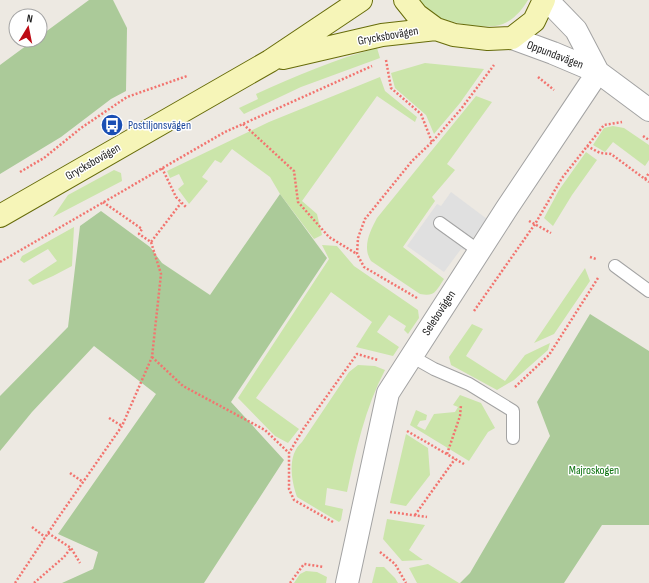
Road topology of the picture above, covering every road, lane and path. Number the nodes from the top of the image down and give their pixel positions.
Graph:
1 (361, 0) edge
2 (406, 0) edge
3 (545, 0) edge
4 (436, 29) junction
5 (512, 38) junction
6 (386, 60) dead end
7 (497, 60) dead end
8 (270, 61) junction
9 (598, 72) junction
10 (534, 74) dead end
11 (188, 76) dead end
12 (340, 80) dead end
13 (556, 92) dead end
14 (649, 110) edge
15 (622, 122) dead end
16 (243, 124) junction
17 (642, 135) dead end
18 (649, 140) edge
19 (432, 142) junction
20 (587, 146) junction
21 (162, 168) junction
22 (19, 172) dead end
23 (649, 173) edge
24 (645, 179) junction
25 (649, 182) edge
26 (103, 202) junction
27 (181, 203) junction
28 (186, 207) dead end
29 (0, 216) edge
30 (440, 223) dead end
31 (151, 242) junction
32 (479, 251) junction
33 (357, 254) junction
34 (0, 262) edge
35 (616, 266) dead end
36 (600, 276) dead end
37 (649, 290) edge
38 (440, 312) junction
39 (473, 314) dead end
40 (152, 356) junction
41 (411, 356) junction
42 (384, 362) dead end
43 (457, 379) junction
44 (519, 383) dead end
45 (109, 418) dead end
46 (122, 426) junction
47 (403, 437) dead end
48 (513, 438) dead end
49 (290, 453) junction
50 (447, 454) junction
51 (455, 459) junction
52 (464, 464) dead end
53 (70, 473) dead end
54 (83, 482) junction
55 (364, 508) junction
56 (415, 515) junction
57 (427, 517) dead end
58 (338, 525) dead end
59 (32, 527) dead end
60 (48, 533) junction
61 (45, 537) junction
62 (356, 543) junction
63 (71, 548) junction
64 (80, 563) dead end
65 (348, 577) edge
66 (15, 583) edge
67 (34, 583) edge
68 (290, 583) edge
69 (406, 583) edge

1 - 8 street, Grycksbovägen
2 - 4 street
3 - 5 street
3 - 9 street, Oppundavägen
4 - 5 street
4 - 8 street, Grycksbovägen
5 - 9 street, Oppundavägen
6 - 19 path
7 - 19 path
8 - 29 street, Grycksbovägen
9 - 14 street, Oppundavägen
9 - 32 street, Selebovägen
10 - 13 path
11 - 22 path
12 - 16 path
15 - 20 path
16 - 21 path
16 - 33 path
17 - 18 path
19 - 33 path
20 - 24 path
20 - 39 path
21 - 26 path
21 - 27 path
23 - 24 path
24 - 25 path
26 - 31 path
26 - 34 path
27 - 28 path
27 - 31 path
30 - 32 lane
31 - 40 path
32 - 38 street, Selebovägen
33 - 38 path
35 - 37 lane
36 - 44 path
38 - 41 street, Selebovägen
40 - 46 path
40 - 49 path
41 - 43 lane
41 - 55 street, Selebovägen
42 - 49 path
43 - 48 lane
43 - 50 path
45 - 46 path
46 - 54 path
47 - 50 path
49 - 58 path
50 - 51 path
51 - 52 path
51 - 56 path
53 - 54 path
54 - 60 path
55 - 56 path
55 - 62 street, Selebovägen
56 - 57 path
59 - 61 path
60 - 61 path
60 - 63 path
61 - 66 path
62 - 65 street, Selebovägen
62 - 69 path
63 - 64 path
63 - 67 path
65 - 68 path

